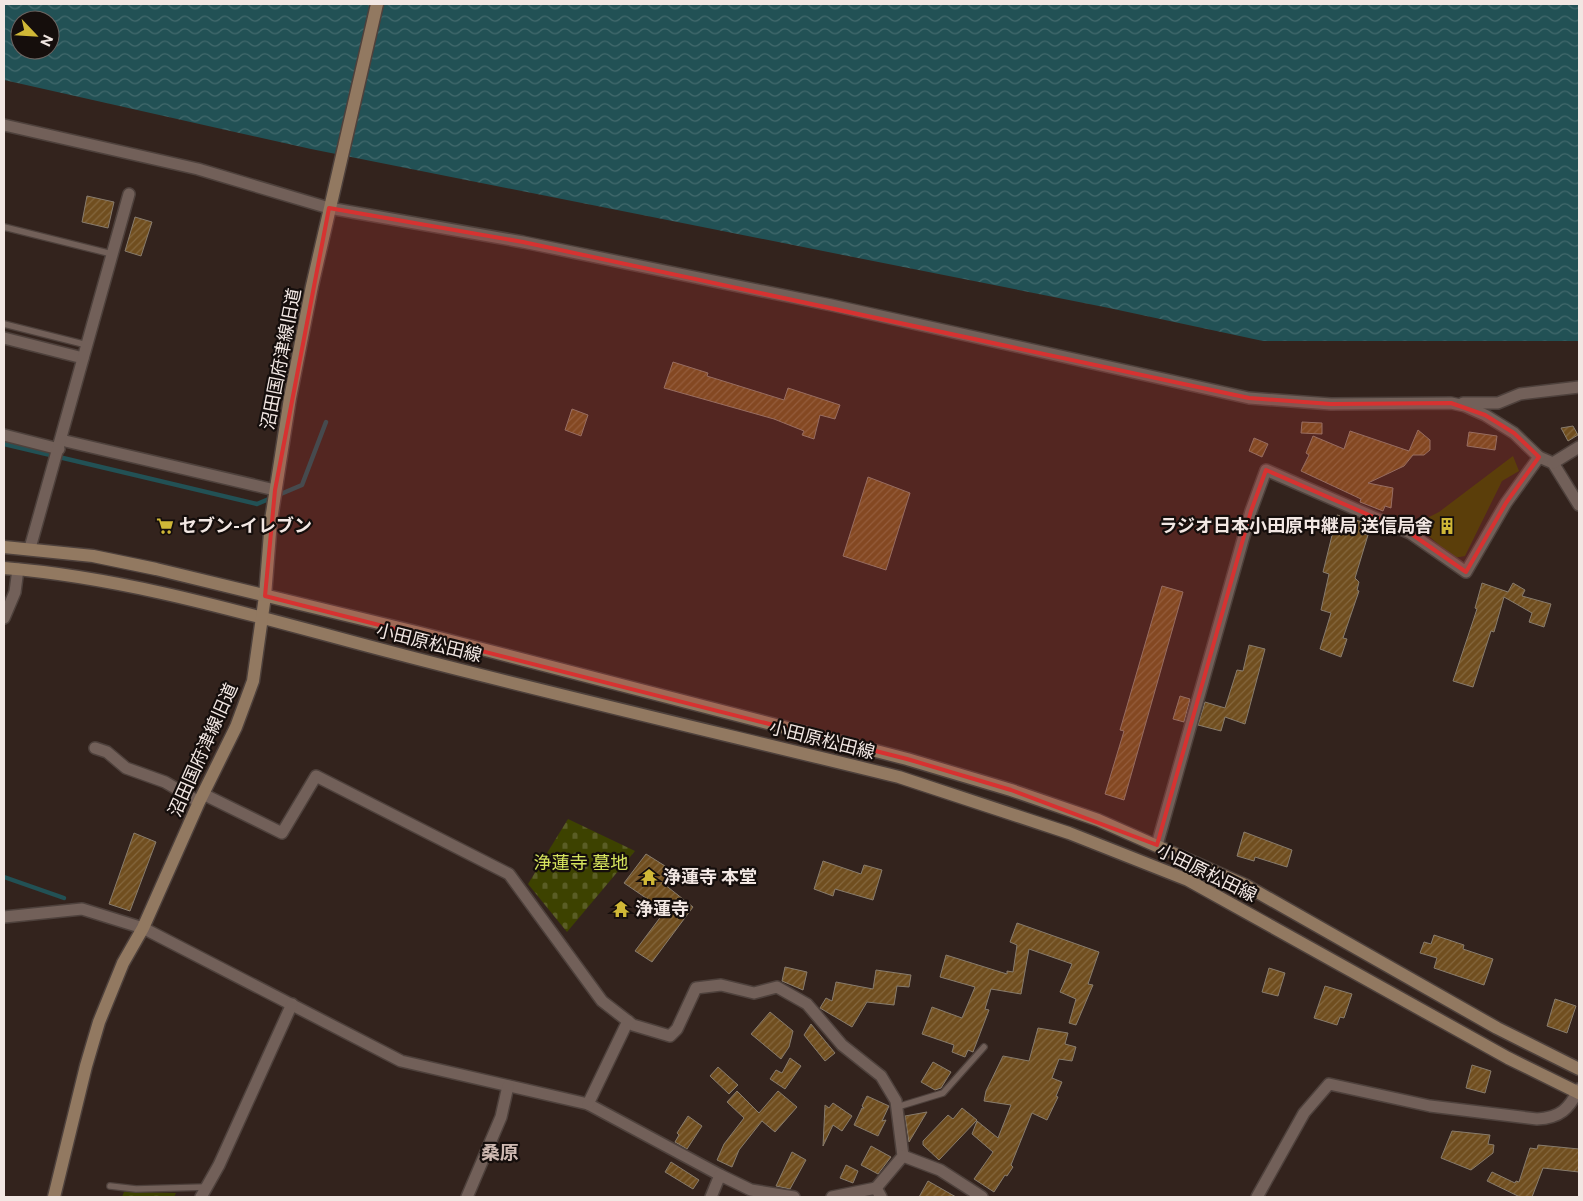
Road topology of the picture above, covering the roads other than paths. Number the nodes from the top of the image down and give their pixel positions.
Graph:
1 (378, 4) edge
2 (4, 125) edge
3 (129, 194) dead end
4 (329, 208) junction
5 (4, 227) edge
6 (112, 254) junction
7 (4, 324) edge
8 (4, 338) edge
9 (87, 345) junction
10 (83, 358) junction
11 (1579, 387) edge
12 (1451, 403) junction
13 (4, 435) edge
14 (60, 444) junction
15 (1579, 446) edge
16 (1539, 458) junction
17 (1553, 463) junction
18 (275, 490) junction
19 (1579, 505) edge
20 (4, 547) edge
21 (30, 548) junction
22 (4, 568) edge
23 (18, 569) junction
24 (265, 596) junction
25 (4, 618) edge
26 (262, 618) junction
27 (95, 748) dead end
28 (201, 798) junction
29 (1158, 845) junction
30 (4, 917) edge
31 (143, 928) junction
32 (292, 1004) junction
33 (628, 1020) junction
34 (984, 1046) dead end
35 (1579, 1069) edge
36 (508, 1086) junction
37 (1579, 1091) edge
38 (588, 1104) junction
39 (897, 1108) junction
40 (903, 1156) junction
41 (720, 1175) junction
42 (110, 1186) dead end
43 (206, 1187) junction
44 (879, 1193) edge
45 (54, 1197) edge
46 (200, 1197) edge
47 (467, 1197) edge
48 (711, 1197) edge
49 (794, 1197) edge
50 (832, 1197) edge
51 (982, 1197) edge
52 (1257, 1197) edge

1 - 4 main road, 沼田国府津線旧道
2 - 4 street
3 - 6 street
4 - 12 street
4 - 18 main road, 沼田国府津線旧道
5 - 6 lane
6 - 9 street
7 - 9 lane
8 - 10 street
9 - 10 street
10 - 14 street
11 - 12 street
12 - 16 street
13 - 14 street
14 - 18 street
14 - 21 street
15 - 17 street
16 - 17 street
16 - 29 street
17 - 19 street
18 - 24 main road, 沼田国府津線旧道
20 - 21 main road, 小田原松田線
21 - 24 main road, 小田原松田線
22 - 23 main road, 小田原松田線
23 - 25 street
23 - 26 main road, 小田原松田線
24 - 26 main road, 沼田国府津線旧道
24 - 29 main road, 小田原松田線
26 - 28 main road, 沼田国府津線旧道
26 - 37 main road, 小田原松田線
27 - 28 street
28 - 31 main road, 沼田国府津線旧道
28 - 33 street
29 - 35 main road, 小田原松田線
30 - 31 street
31 - 32 street
31 - 45 main road, 沼田国府津線旧道
32 - 36 street
32 - 43 street
33 - 38 street
33 - 39 street
34 - 39 lane
36 - 38 street
36 - 47 street
37 - 52 street
38 - 41 street
39 - 40 street
40 - 44 street
40 - 51 street
41 - 48 street
41 - 49 street
42 - 43 lane
43 - 46 street
44 - 50 street

